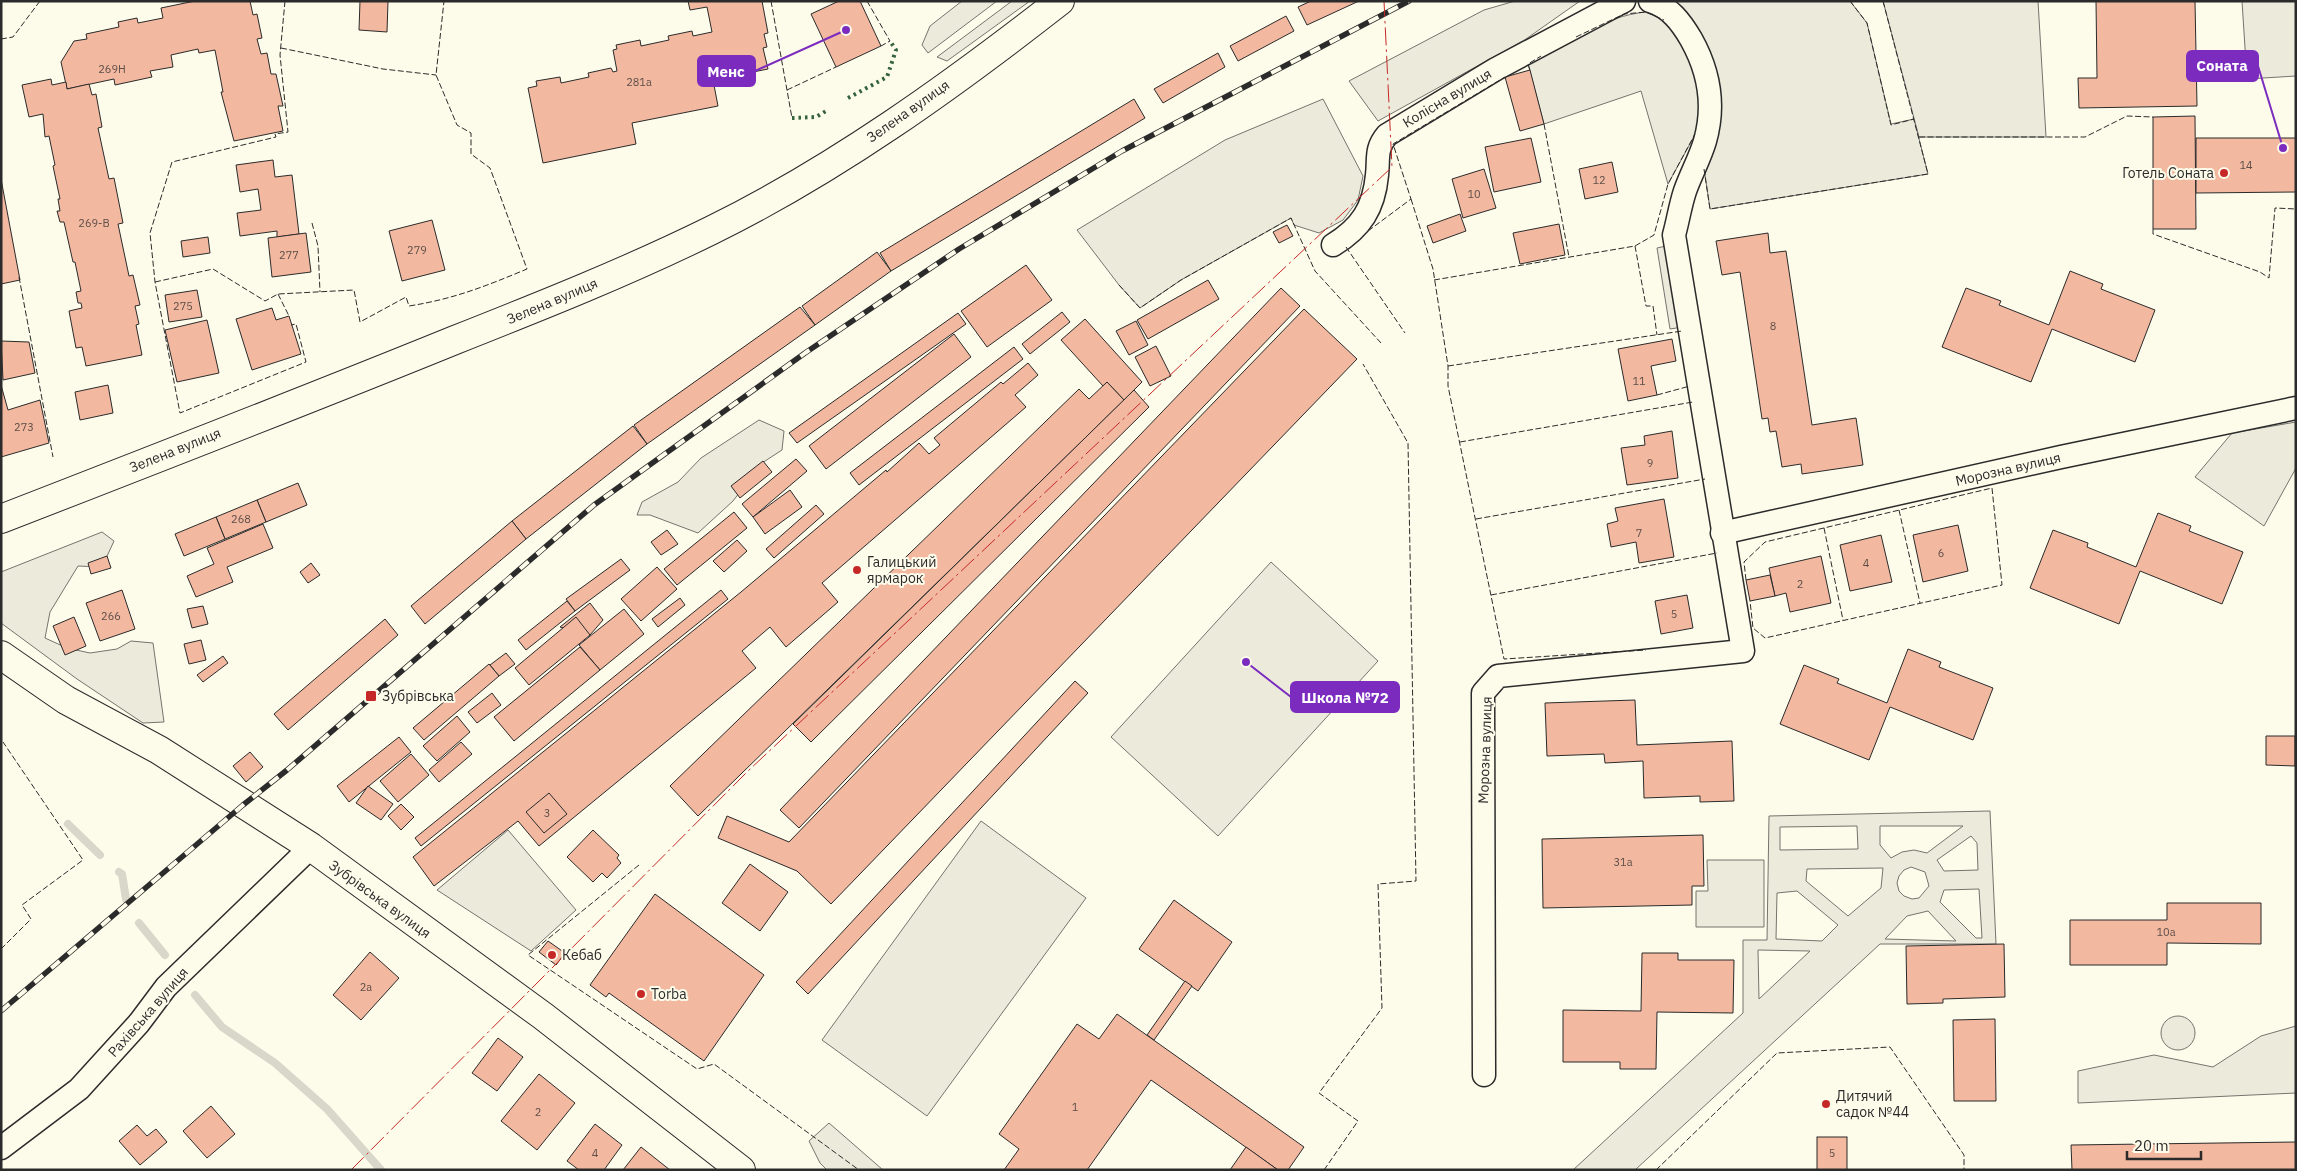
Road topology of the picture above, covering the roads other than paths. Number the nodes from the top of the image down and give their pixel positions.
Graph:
1 (1060, 1) edge
2 (1624, 1) edge
3 (1650, 1) edge
4 (1333, 245) dead end
5 (2296, 408) edge
6 (1, 519) edge
7 (1722, 533) junction
8 (1, 655) edge
9 (311, 847) junction
10 (1484, 1075) dead end
11 (1, 1148) edge
12 (740, 1170) edge

1 - 6 main road, Зелена вулиця
2 - 4 street, Колісна вулиця
3 - 7 street, Морозна вулиця
5 - 7 street, Морозна вулиця
7 - 10 street, Морозна вулиця
8 - 9 main road, Зубрівська вулиця
9 - 11 street, Рахівська вулиця
9 - 12 main road, Зубрівська вулиця

